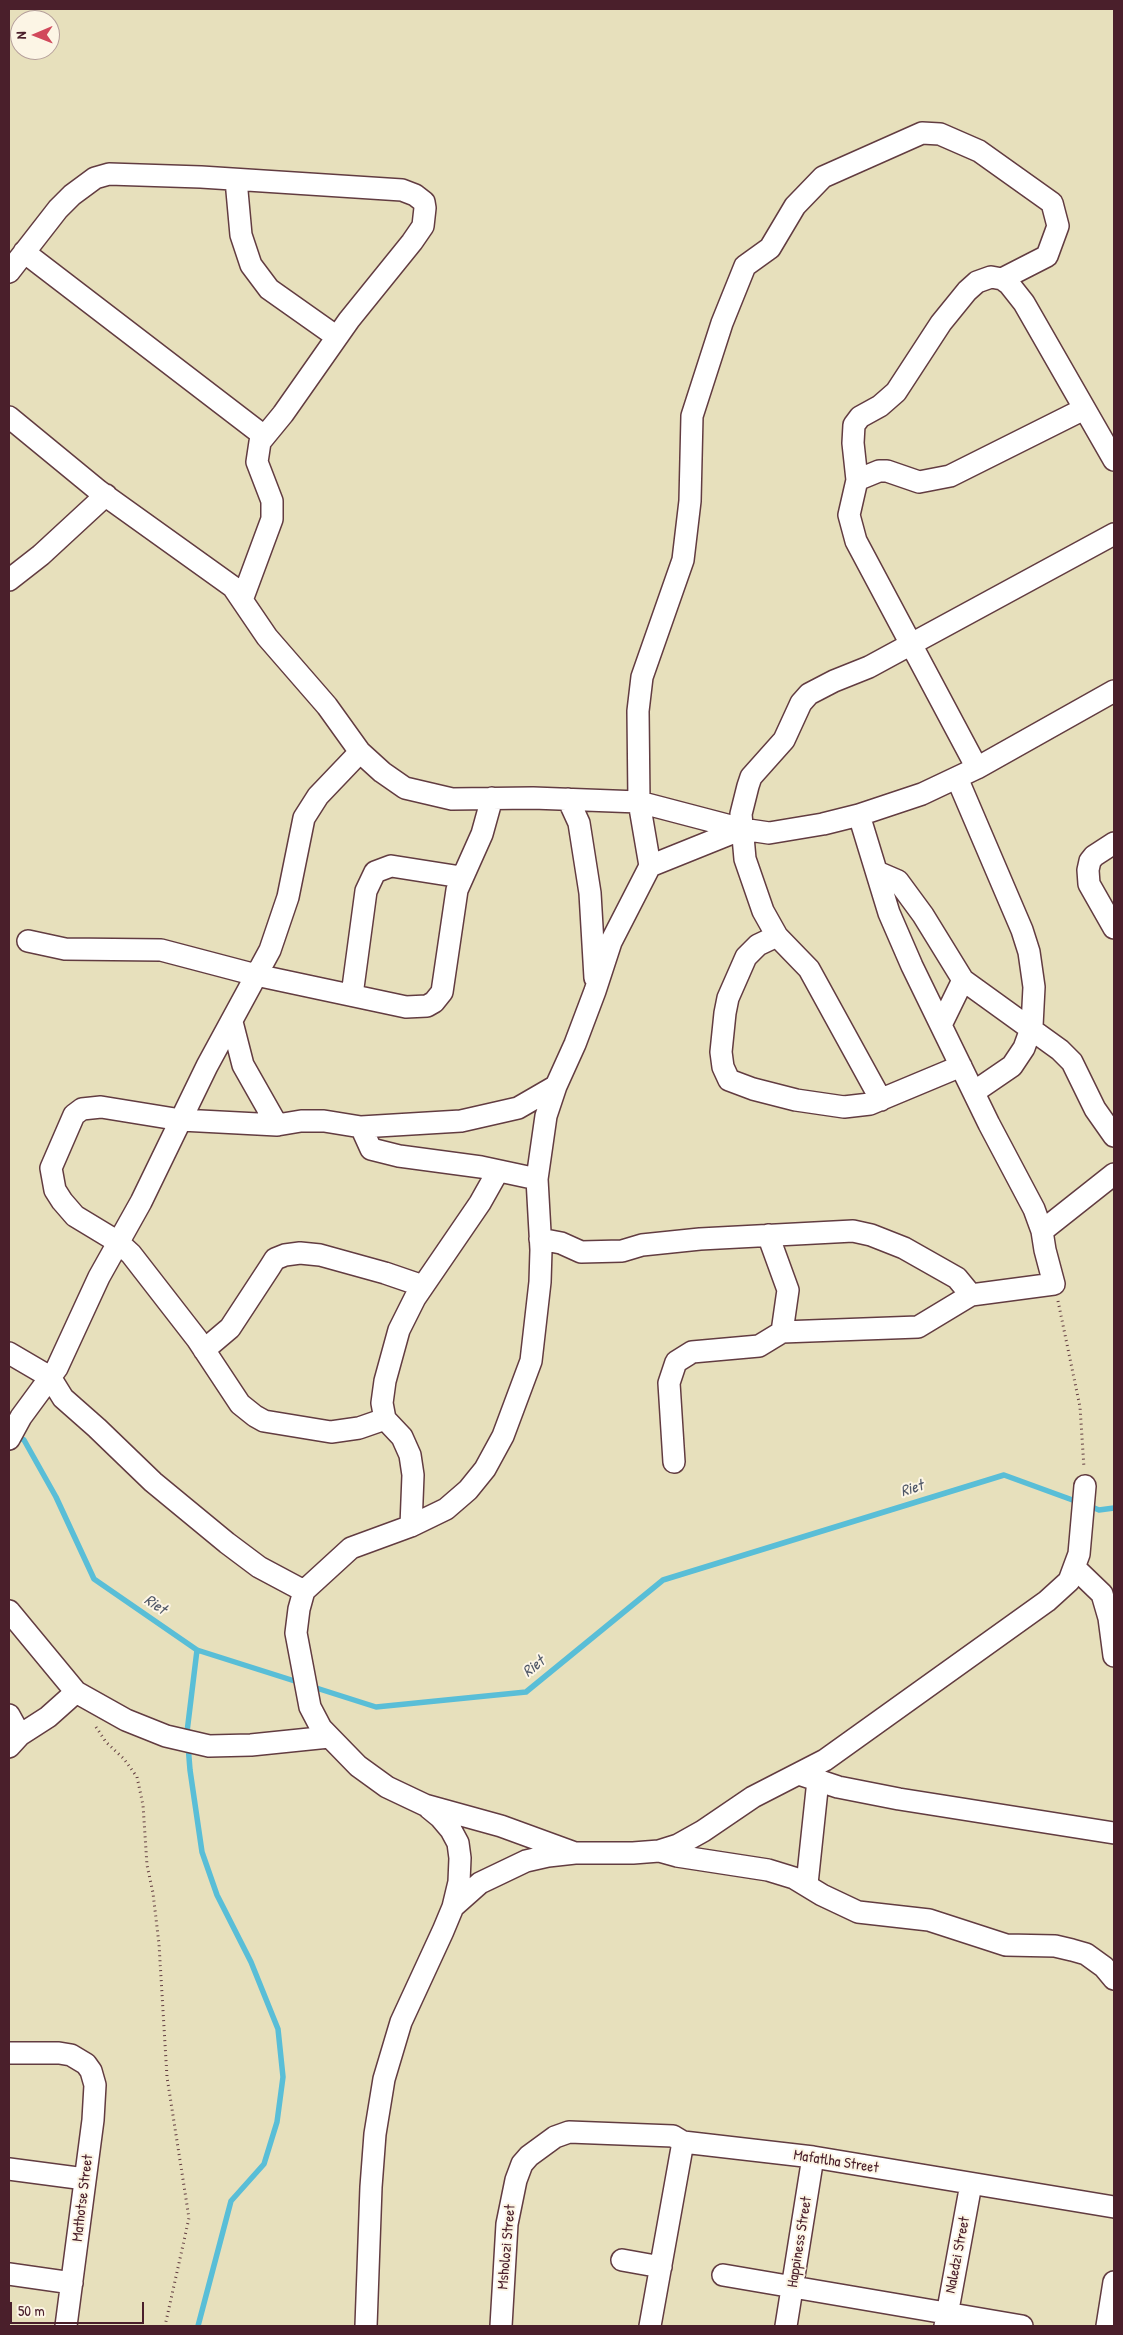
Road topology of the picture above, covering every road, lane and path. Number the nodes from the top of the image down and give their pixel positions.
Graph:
1 (236, 180) junction
2 (24, 252) junction
3 (9, 272) edge
4 (1002, 279) junction
5 (337, 338) junction
6 (1084, 409) junction
7 (9, 418) edge
8 (264, 436) junction
9 (1114, 460) edge
10 (857, 480) junction
11 (106, 495) junction
12 (1114, 534) edge
13 (9, 580) edge
14 (242, 600) junction
15 (912, 644) junction
16 (1114, 691) edge
17 (360, 752) junction
18 (977, 768) junction
19 (957, 778) junction
20 (492, 798) junction
21 (568, 799) junction
22 (639, 802) junction
23 (859, 815) junction
24 (742, 829) junction
25 (1114, 843) edge
26 (650, 866) junction
27 (877, 872) junction
28 (461, 877) junction
29 (1114, 928) edge
30 (776, 936) junction
31 (28, 941) dead end
32 (256, 976) junction
33 (963, 980) junction
34 (595, 991) junction
35 (352, 995) junction
36 (232, 1022) junction
37 (941, 1024) junction
38 (1031, 1030) junction
39 (962, 1066) junction
40 (556, 1086) junction
41 (974, 1092) junction
42 (881, 1100) junction
43 (181, 1120) junction
44 (277, 1125) junction
45 (361, 1127) junction
46 (1114, 1136) edge
47 (498, 1171) junction
48 (1114, 1174) edge
49 (536, 1179) junction
50 (1042, 1231) junction
51 (768, 1235) junction
52 (540, 1239) junction
53 (118, 1242) junction
54 (1054, 1284) junction
55 (423, 1286) junction
56 (971, 1295) junction
57 (782, 1332) junction
58 (204, 1350) junction
59 (9, 1353) edge
60 (50, 1377) junction
61 (385, 1419) junction
62 (13, 1430) edge
63 (674, 1462) dead end
64 (1085, 1486) joint
65 (411, 1526) junction
66 (1075, 1568) junction
67 (304, 1591) junction
68 (9, 1611) edge
69 (1114, 1656) edge
70 (76, 1692) junction
71 (9, 1715) edge
72 (96, 1725) dead end
73 (329, 1737) junction
74 (14, 1741) edge
75 (809, 1777) junction
76 (425, 1804) junction
77 (1114, 1833) edge
78 (659, 1850) junction
79 (575, 1853) junction
80 (807, 1884) junction
81 (453, 1907) junction
82 (1114, 1979) edge
83 (9, 2053) edge
84 (683, 2142) junction
85 (813, 2157) junction
86 (9, 2169) edge
87 (84, 2179) junction
88 (972, 2184) junction
89 (1114, 2207) edge
90 (622, 2260) dead end
91 (661, 2267) junction
92 (9, 2274) edge
93 (723, 2275) dead end
94 (1114, 2282) edge
95 (72, 2283) junction
96 (792, 2287) junction
97 (946, 2320) edge
98 (66, 2326) edge
99 (165, 2326) edge
100 (366, 2326) edge
101 (501, 2326) edge
102 (650, 2326) edge
103 (786, 2326) edge
104 (1022, 2326) edge
105 (1107, 2326) edge

1 - 2 street
1 - 5 street
1 - 5 street
2 - 3 street
2 - 8 street
4 - 6 street
4 - 10 street
4 - 22 street
5 - 8 street
6 - 9 street
6 - 10 street
7 - 11 street
8 - 14 street
10 - 15 street
11 - 13 street
11 - 14 street
12 - 15 street
14 - 17 street
15 - 18 street
15 - 24 street
16 - 18 street
17 - 20 street
17 - 32 street
18 - 19 street
19 - 23 street
19 - 38 street
20 - 21 street
20 - 28 street
21 - 22 street
21 - 34 street
22 - 24 street
22 - 26 street
23 - 24 street
23 - 27 street
24 - 26 street
24 - 30 street
25 - 29 street
26 - 34 street
27 - 33 street
27 - 37 street
28 - 35 street
28 - 35 street
30 - 42 street
30 - 42 street
31 - 32 street
32 - 35 street
32 - 36 street
33 - 37 street
33 - 38 street
34 - 40 street
36 - 43 street
36 - 44 street
37 - 39 street
38 - 41 street
38 - 46 street
39 - 41 street
39 - 42 street
40 - 45 street
40 - 49 street
41 - 50 street
43 - 44 street
43 - 53 street
43 - 53 street
44 - 45 street
45 - 47 street
47 - 49 street
47 - 55 street
48 - 50 street
49 - 52 street
50 - 54 street
51 - 52 street
51 - 56 street
51 - 57 street
52 - 65 street
53 - 58 street
53 - 60 street
54 - 56 street
54 - 64 path
55 - 58 street
55 - 61 street
56 - 57 street
57 - 63 street
58 - 61 street
59 - 60 street
60 - 62 street
60 - 67 street
61 - 65 street
64 - 66 street
65 - 67 street
66 - 69 street
66 - 75 street
67 - 73 street
68 - 70 street
70 - 73 street
70 - 74 street
71 - 74 street
72 - 99 path
73 - 76 street
75 - 77 street
75 - 78 street
75 - 80 street
76 - 79 street
76 - 81 street
78 - 79 street
78 - 80 street
79 - 81 street
80 - 82 street
81 - 100 street
83 - 87 street, Mathotse Street
84 - 85 street, Mafatlha Street
84 - 91 street
84 - 101 street, Msholozi Street
85 - 88 street, Mafatlha Street
85 - 96 street, Happiness Street
86 - 87 street
87 - 95 street, Mathotse Street
88 - 89 street, Mafatlha Street
88 - 97 street, Naledzi Street
90 - 91 street
91 - 102 street
92 - 95 street
93 - 96 street
94 - 105 street
95 - 98 street, Mathotse Street
96 - 97 street
96 - 103 street, Happiness Street
97 - 104 street

